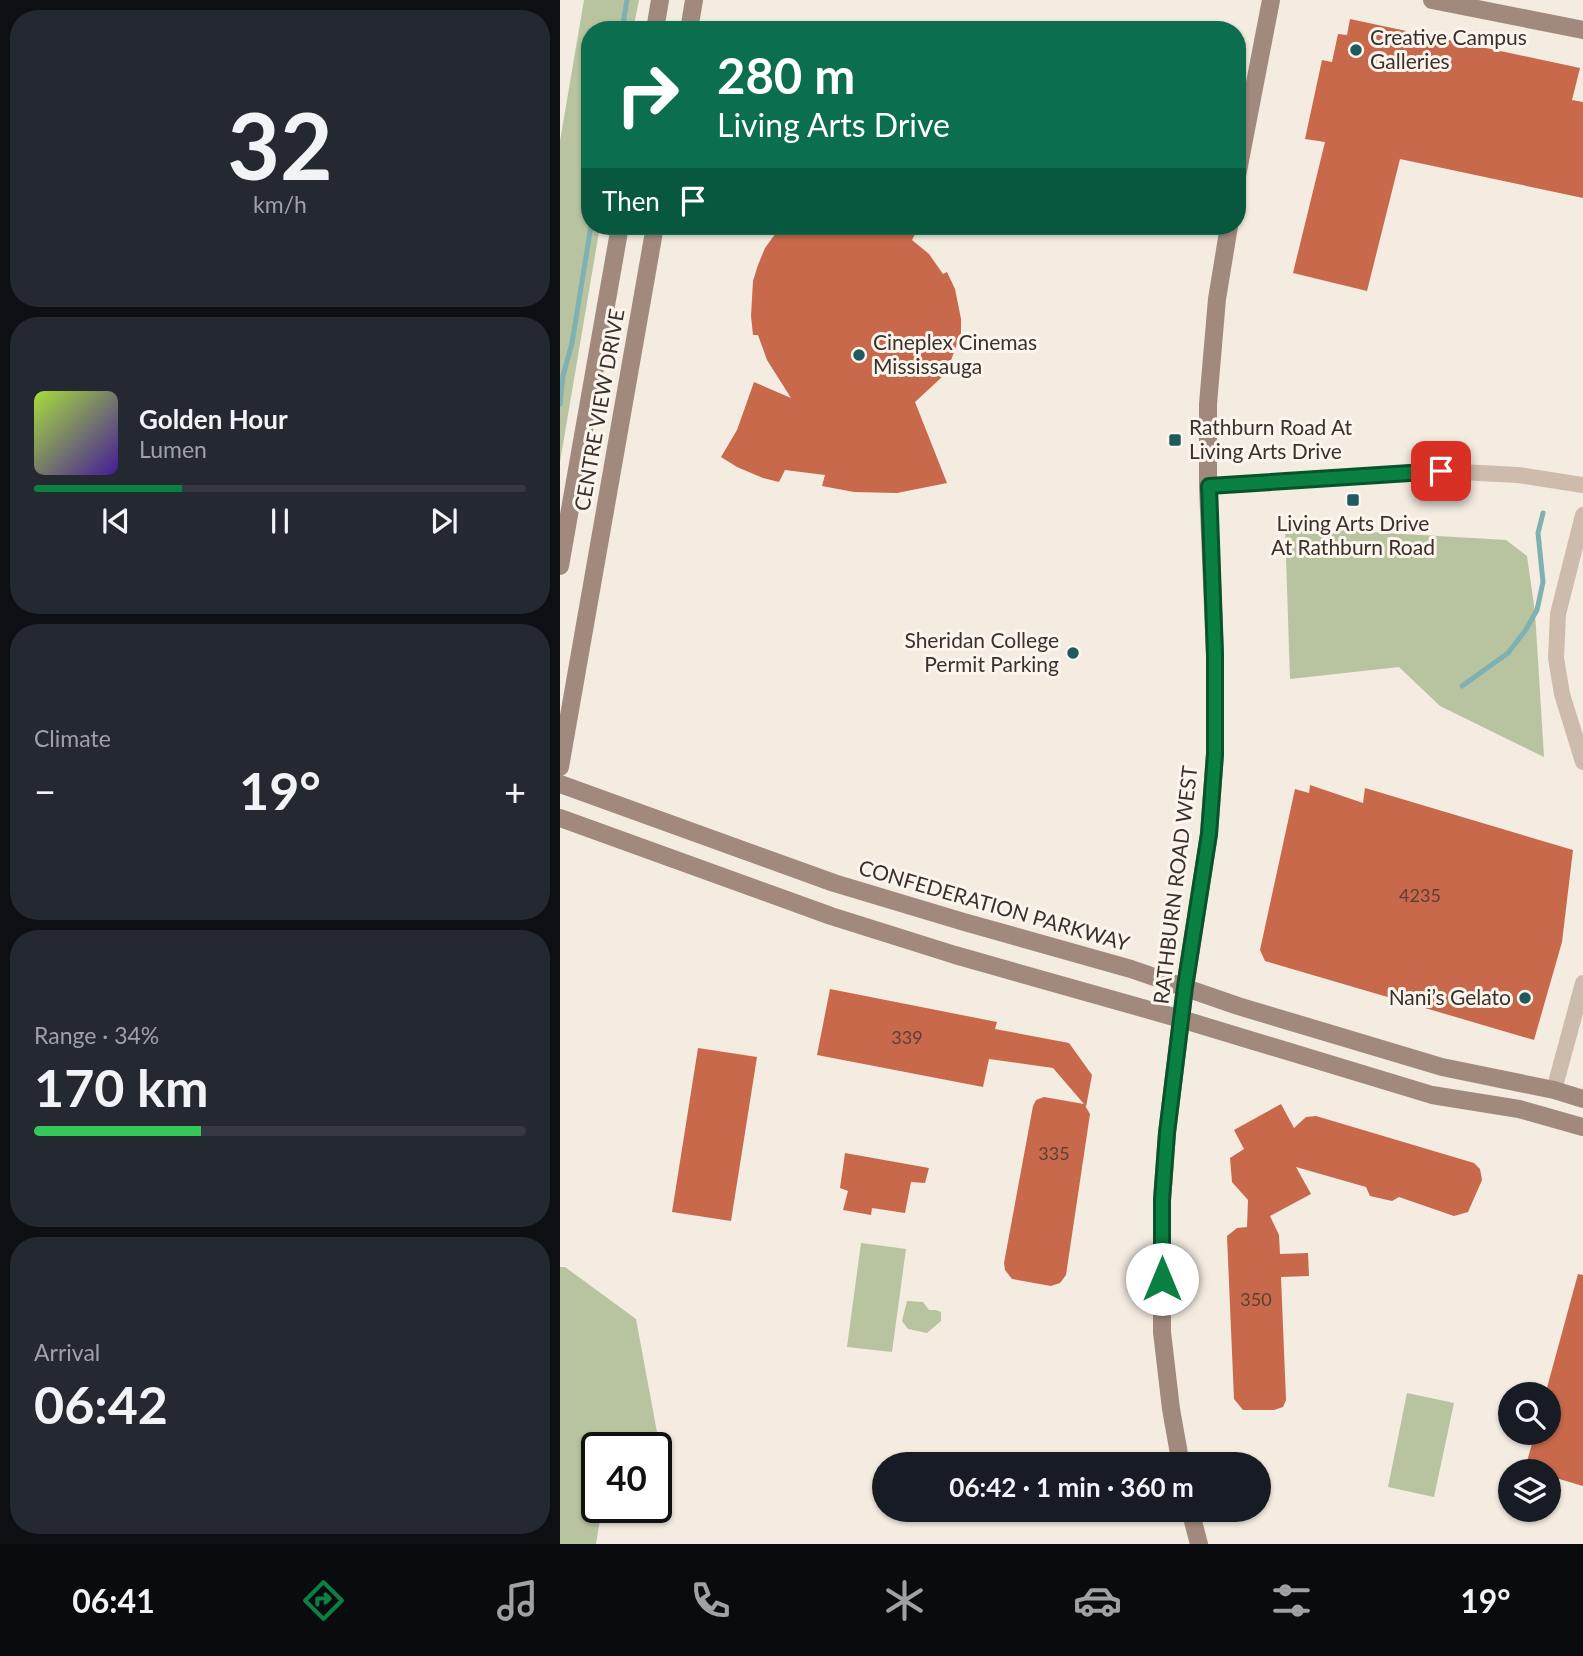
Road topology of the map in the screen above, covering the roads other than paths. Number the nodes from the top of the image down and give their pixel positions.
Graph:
1 (660, 0) edge
2 (694, 0) edge
3 (1271, 0) edge
4 (1432, 0) edge
5 (656, 21) edge
6 (690, 21) edge
7 (1583, 30) edge
8 (1246, 129) edge
9 (618, 235) edge
10 (653, 235) edge
11 (1227, 235) edge
12 (1583, 485) edge
13 (1209, 486) junction
14 (1583, 515) edge
15 (560, 566) edge
16 (1583, 762) edge
17 (560, 767) edge
18 (560, 784) edge
19 (560, 818) edge
20 (1583, 983) edge
21 (1185, 987) junction
22 (1181, 1019) junction
23 (1554, 1090) junction
24 (1583, 1099) edge
25 (1583, 1127) edge
26 (1179, 1452) edge
27 (1193, 1522) edge
28 (1199, 1544) edge

1 - 5 street
2 - 6 street
3 - 8 street
4 - 7 street
9 - 15 street, CENTRE VIEW DRIVE
10 - 17 street, CENTRE VIEW DRIVE
11 - 13 street, RATHBURN ROAD WEST
12 - 13 street
13 - 21 street, RATHBURN ROAD WEST
14 - 16 street
18 - 21 street, CONFEDERATION PARKWAY
19 - 22 street
20 - 23 street
21 - 22 street, RATHBURN ROAD WEST
21 - 23 street, CONFEDERATION PARKWAY
22 - 25 street
22 - 26 street, RATHBURN ROAD WEST
23 - 24 street, CONFEDERATION PARKWAY
27 - 28 street

